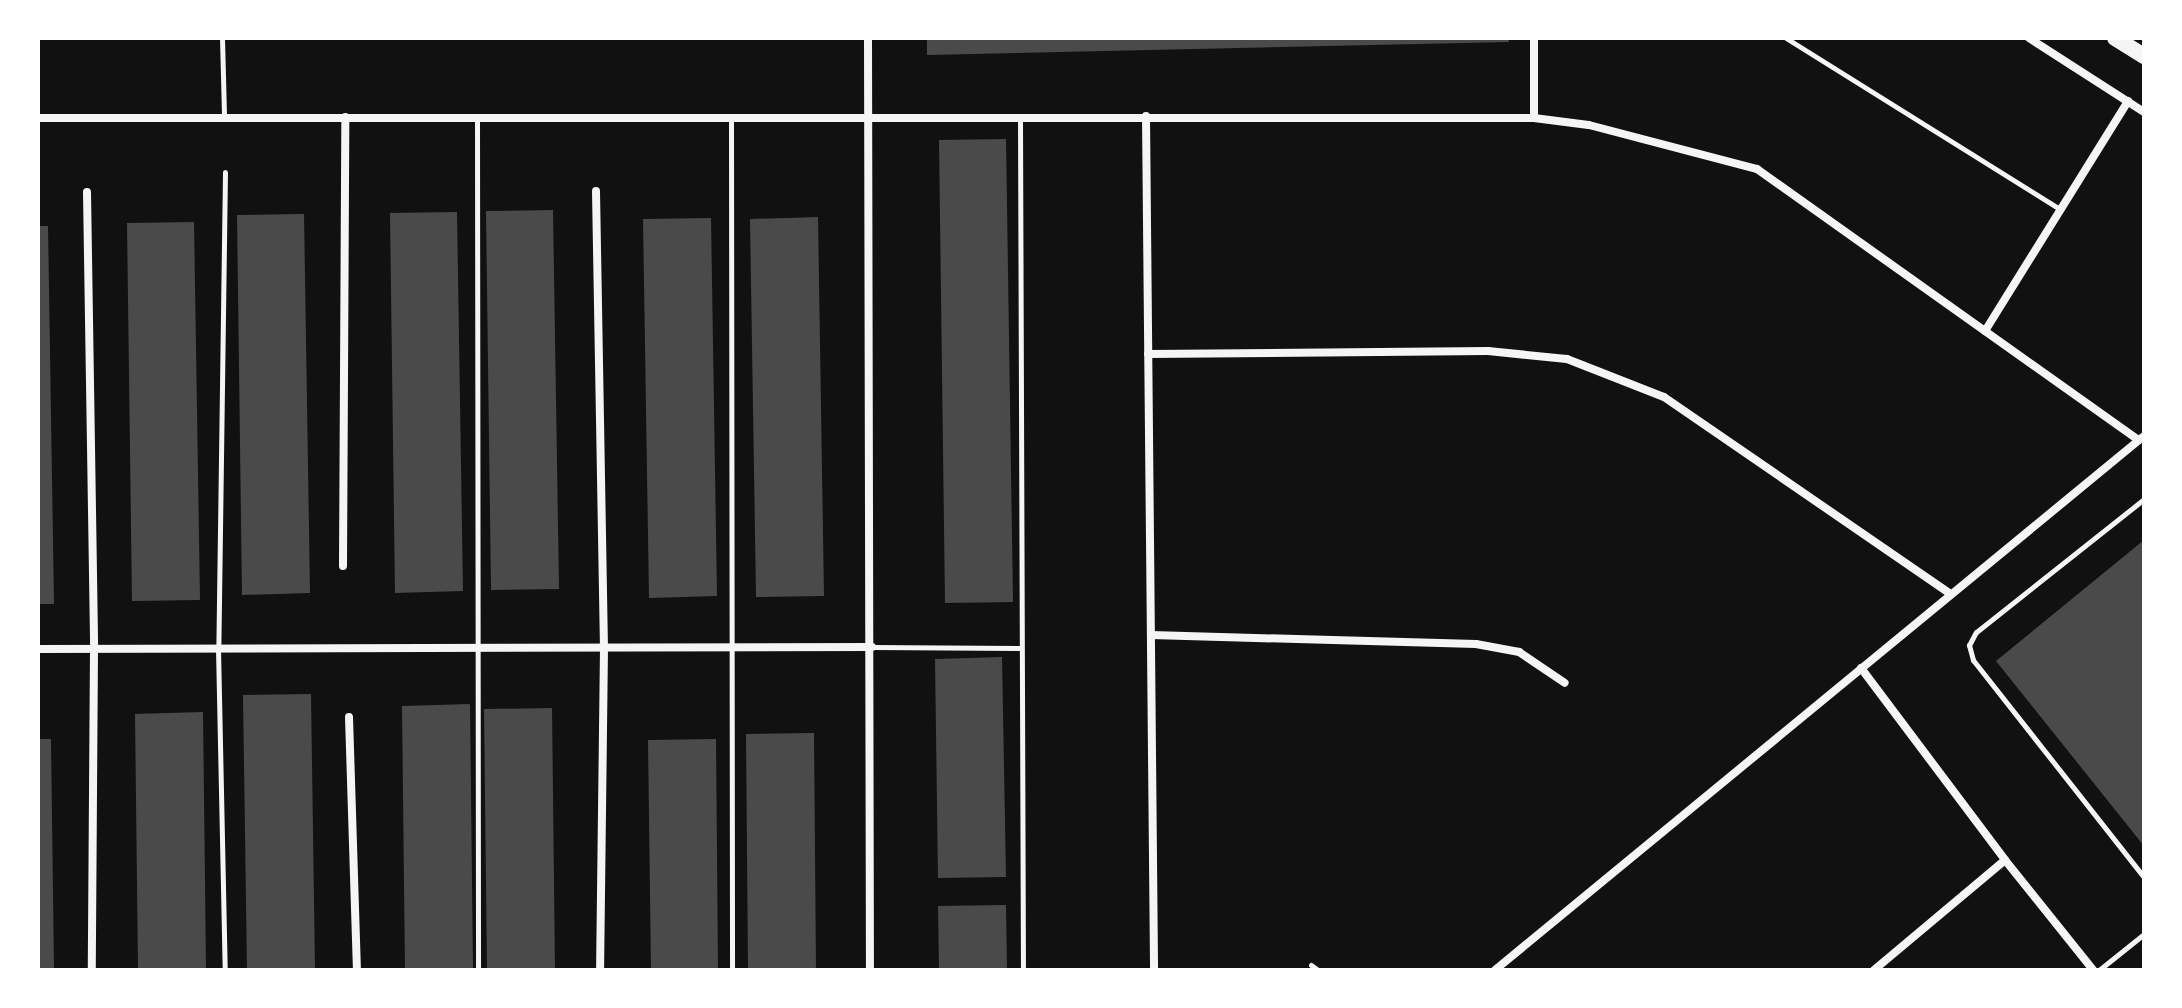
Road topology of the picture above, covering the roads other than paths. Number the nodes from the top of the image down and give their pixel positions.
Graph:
1 (222, 38) edge
2 (868, 38) edge
3 (1534, 38) edge
4 (1786, 38) edge
5 (2029, 38) edge
6 (2115, 38) edge
7 (2144, 56) edge
8 (2128, 101) junction
9 (2144, 112) edge
10 (477, 116) junction
11 (731, 116) junction
12 (1146, 116) junction
13 (224, 117) junction
14 (345, 117) junction
15 (871, 117) junction
16 (1020, 117) junction
17 (38, 118) edge
18 (1534, 118) junction
19 (225, 172) dead end
20 (596, 191) dead end
21 (87, 192) dead end
22 (2060, 209) junction
23 (1985, 331) junction
24 (1148, 354) junction
25 (2141, 438) edge
26 (2144, 499) edge
27 (343, 566) dead end
28 (1951, 594) junction
29 (1151, 635) junction
30 (733, 647) junction
31 (872, 647) junction
32 (218, 648) junction
33 (477, 648) junction
34 (604, 648) junction
35 (1020, 648) junction
36 (38, 649) edge
37 (94, 649) junction
38 (1861, 668) junction
39 (1565, 683) dead end
40 (349, 717) dead end
41 (2005, 860) junction
42 (2144, 877) edge
43 (2144, 934) edge
44 (1311, 965) dead end
45 (92, 970) edge
46 (225, 970) edge
47 (357, 970) edge
48 (478, 970) edge
49 (600, 970) edge
50 (732, 970) edge
51 (870, 970) edge
52 (1023, 970) edge
53 (1154, 970) edge
54 (1318, 970) edge
55 (1495, 970) edge
56 (1874, 970) edge
57 (2096, 970) edge

1 - 13 lane
2 - 15 street
3 - 18 street
4 - 22 lane
5 - 8 street
6 - 7 main road
8 - 9 street
8 - 22 street
10 - 11 street
10 - 14 street
10 - 33 lane
11 - 15 street
11 - 30 lane
12 - 16 street
12 - 18 street
12 - 24 street
13 - 14 street
13 - 17 street
14 - 27 street
15 - 16 street
15 - 31 street
16 - 35 lane
18 - 23 street
19 - 32 lane
20 - 34 street
21 - 37 street
22 - 23 street
23 - 25 street
24 - 28 street
24 - 29 street
25 - 28 street
26 - 42 lane
28 - 38 street
29 - 39 street
29 - 53 street
30 - 31 street
30 - 34 street
30 - 50 lane
31 - 35 lane
31 - 51 street
32 - 33 street
32 - 37 street
32 - 46 lane
33 - 34 street
33 - 48 lane
34 - 49 street
35 - 52 lane
36 - 37 street
37 - 45 street
38 - 41 street
38 - 55 street
40 - 47 street
41 - 56 street
41 - 57 street
43 - 57 lane
44 - 54 lane

